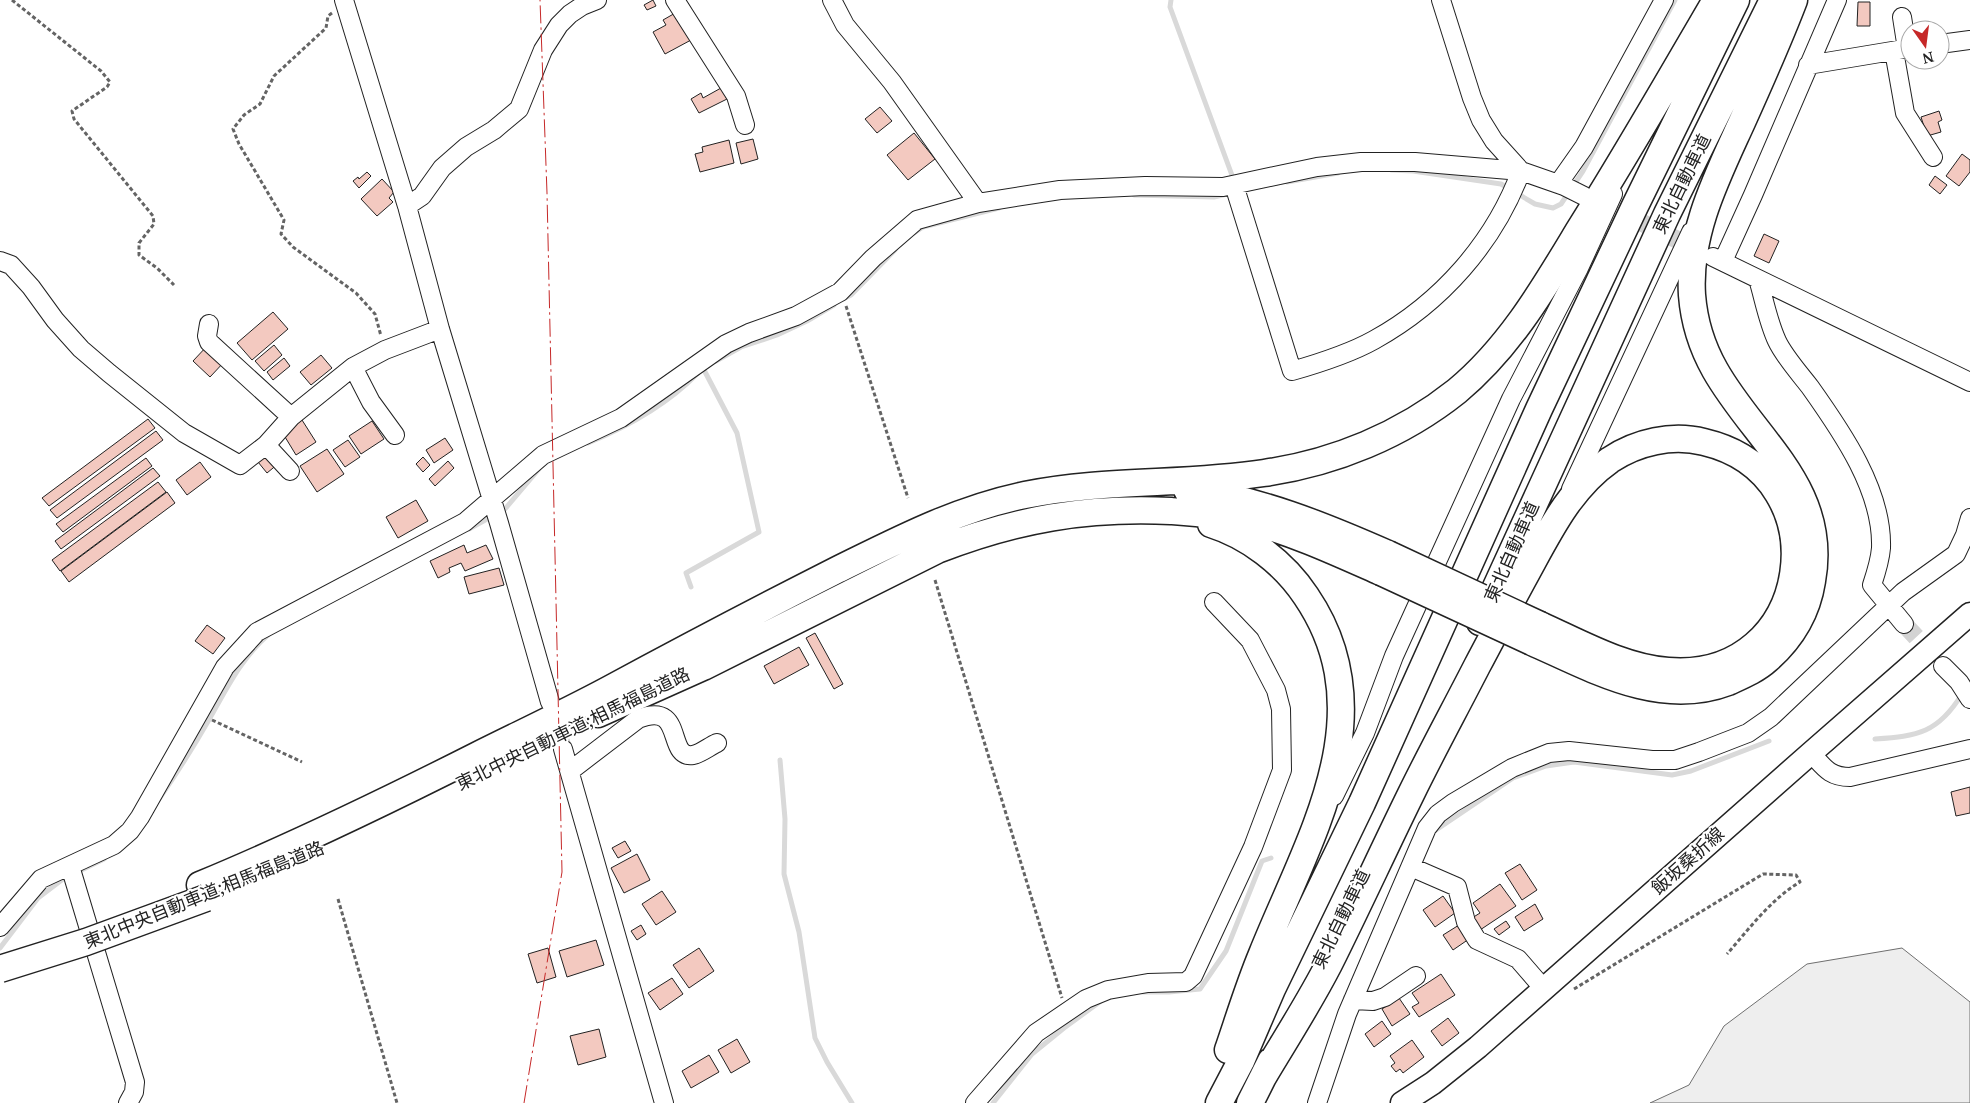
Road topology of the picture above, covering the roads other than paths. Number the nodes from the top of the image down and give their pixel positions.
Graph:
1 (597, 0) edge
2 (675, 0) edge
3 (832, 0) edge
4 (1441, 0) edge
5 (1664, 0) edge
6 (1716, 0) edge
7 (1736, 0) edge
8 (1773, 0) edge
9 (1794, 0) edge
10 (1837, 0) edge
11 (345, 2) edge
12 (1902, 17) dead end
13 (1902, 20) edge
14 (1970, 40) edge
15 (1950, 43) edge
16 (1900, 50) edge
17 (1808, 65) junction
18 (1904, 70) edge
19 (745, 125) dead end
20 (1639, 134) junction
21 (1933, 157) dead end
22 (1515, 186) junction
23 (1712, 186) junction
24 (1236, 190) junction
25 (978, 202) junction
26 (407, 206) junction
27 (0, 261) edge
28 (1758, 279) junction
29 (209, 324) dead end
30 (440, 329) junction
31 (354, 366) junction
32 (1970, 382) edge
33 (291, 417) junction
34 (395, 435) dead end
35 (266, 445) junction
36 (290, 471) dead end
37 (1132, 483) junction
38 (495, 510) junction
39 (1148, 510) junction
40 (1559, 514) junction
41 (1968, 529) edge
42 (1384, 563) junction
43 (1214, 602) dead end
44 (1888, 607) junction
45 (1970, 614) edge
46 (1904, 624) tunnel mouth
47 (1536, 633) junction
48 (1943, 666) tunnel mouth
49 (1970, 699) edge
50 (550, 702) tunnel mouth
51 (717, 743) dead end
52 (563, 748) tunnel mouth
53 (1970, 749) edge
54 (1810, 752) junction
55 (570, 771) junction
56 (1312, 839) junction
57 (1411, 867) junction
58 (73, 873) junction
59 (203, 891) junction
60 (0, 927) edge
61 (0, 954) edge
62 (0, 969) edge
63 (1416, 976) dead end
64 (1544, 989) junction
65 (1353, 1000) junction
66 (1263, 1077) junction
67 (128, 1103) edge
68 (664, 1103) edge
69 (975, 1103) edge
70 (1210, 1103) edge
71 (1219, 1103) edge
72 (1250, 1103) edge
73 (1317, 1103) edge
74 (1402, 1103) edge

1 - 26 street
2 - 19 street
3 - 25 street
4 - 22 street
5 - 22 street
6 - 20 highway
7 - 71 highway, 東北自動車道
8 - 66 highway, 東北自動車道
9 - 23 highway
10 - 17 street
11 - 26 street
12 - 13 street
14 - 15 street
16 - 17 street
17 - 28 street
18 - 21 street
20 - 37 highway
20 - 56 street
22 - 24 street
22 - 24 street
23 - 40 street
23 - 47 highway
24 - 25 street
25 - 38 street
26 - 30 street
27 - 35 street
28 - 32 street
28 - 44 street
29 - 33 street
30 - 31 street
30 - 38 street
31 - 33 street
31 - 34 street
33 - 35 street
35 - 36 street
37 - 42 highway
37 - 59 highway, 東北中央自動車道;相馬福島道路
38 - 50 street
38 - 58 street
39 - 42 highway
39 - 56 highway
39 - 59 highway, 東北中央自動車道;相馬福島道路
40 - 47 highway
40 - 66 highway
41 - 44 street
42 - 47 highway, bridge
43 - 69 street
44 - 46 street
44 - 57 street
45 - 54 main road, 飯坂桑折線
48 - 49 street
51 - 55 street
52 - 55 street
53 - 54 street
54 - 64 main road, 飯坂桑折線
55 - 68 street
56 - 70 highway
57 - 64 street
57 - 65 street
58 - 60 street
58 - 67 street
59 - 61 highway, 東北中央自動車道;相馬福島道路
59 - 62 highway, 東北中央自動車道;相馬福島道路, bridge
63 - 65 street
64 - 74 main road, 飯坂桑折線
65 - 73 street
66 - 72 highway, 東北自動車道

